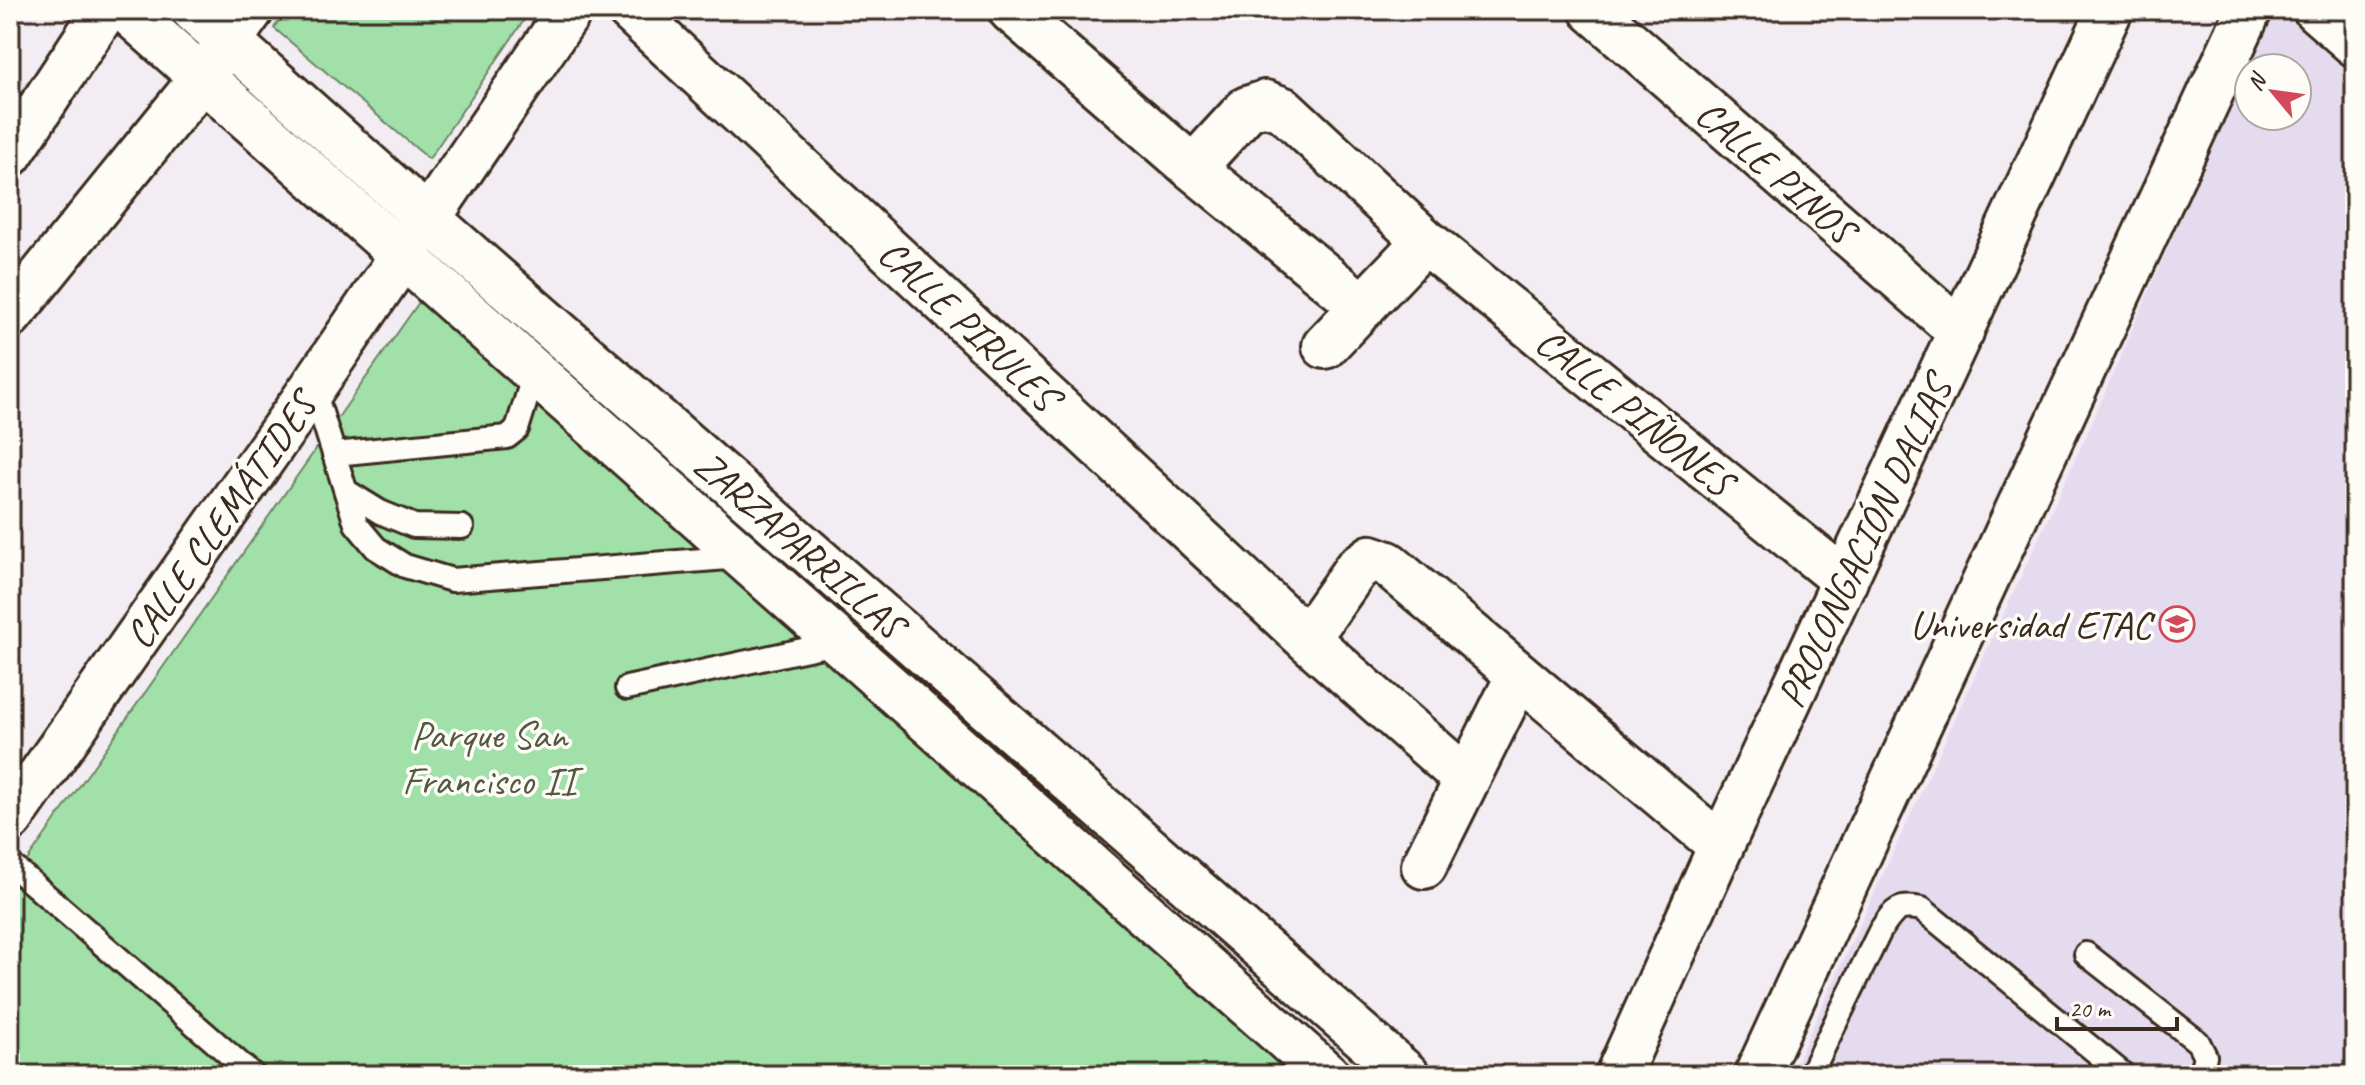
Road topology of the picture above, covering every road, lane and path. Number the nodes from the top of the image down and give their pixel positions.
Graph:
1 (105, 10) edge
2 (126, 10) edge
3 (194, 10) edge
4 (570, 10) edge
5 (630, 10) edge
6 (1011, 10) edge
7 (1592, 10) edge
8 (2110, 10) edge
9 (2249, 10) edge
10 (2316, 10) edge
11 (240, 26) edge
12 (2355, 44) edge
13 (203, 77) junction
14 (10, 154) edge
15 (1193, 168) junction
16 (427, 218) junction
17 (1425, 241) junction
18 (403, 253) junction
19 (1363, 307) junction
20 (10, 315) edge
21 (1961, 332) junction
22 (1325, 346) dead end
23 (535, 371) junction
24 (313, 387) junction
25 (335, 454) junction
26 (346, 491) junction
27 (462, 527) dead end
28 (744, 557) junction
29 (1845, 581) junction
30 (1307, 639) junction
31 (840, 642) junction
32 (1518, 677) junction
33 (627, 688) dead end
34 (1466, 779) junction
35 (10, 819) edge
36 (1721, 846) junction
37 (10, 864) edge
38 (1424, 866) dead end
39 (2086, 954) dead end
40 (10, 1045) edge
41 (28, 1075) edge
42 (253, 1075) edge
43 (1327, 1075) edge
44 (1407, 1075) edge
45 (1618, 1075) edge
46 (1757, 1075) edge
47 (1810, 1075) edge
48 (2124, 1075) edge
49 (2200, 1075) edge

1 - 14 street
2 - 13 street, ZARZAPARRILLAS
3 - 11 street, ZARZAPARRILLAS
4 - 16 street, CALLE CLEMÁTIDES
5 - 30 street, CALLE PIRULES
6 - 15 street
7 - 21 street, CALLE PINOS
8 - 21 street, PROLONGACIÓN DALIAS
9 - 46 street
10 - 12 street
11 - 13 street
11 - 16 street, ZARZAPARRILLAS
13 - 18 street, ZARZAPARRILLAS
13 - 20 street
15 - 17 street, CALLE PIÑONES
15 - 19 street
16 - 18 street, CALLE CLEMÁTIDES
16 - 44 street, ZARZAPARRILLAS
17 - 19 street
17 - 29 street, CALLE PIÑONES
18 - 23 street, ZARZAPARRILLAS
18 - 24 street, CALLE CLEMÁTIDES
19 - 22 street
21 - 29 street, PROLONGACIÓN DALIAS
23 - 25 lane
23 - 28 street, ZARZAPARRILLAS
24 - 25 lane
24 - 35 street, CALLE CLEMÁTIDES
25 - 26 lane
26 - 27 lane
26 - 28 lane
28 - 31 street, ZARZAPARRILLAS
29 - 36 street, PROLONGACIÓN DALIAS
30 - 32 street
30 - 34 street, CALLE PIRULES
31 - 33 lane
31 - 43 street, ZARZAPARRILLAS
32 - 34 street
32 - 36 street
34 - 38 street
36 - 45 street, PROLONGACIÓN DALIAS
37 - 42 lane
39 - 49 lane
40 - 41 path
47 - 48 lane

